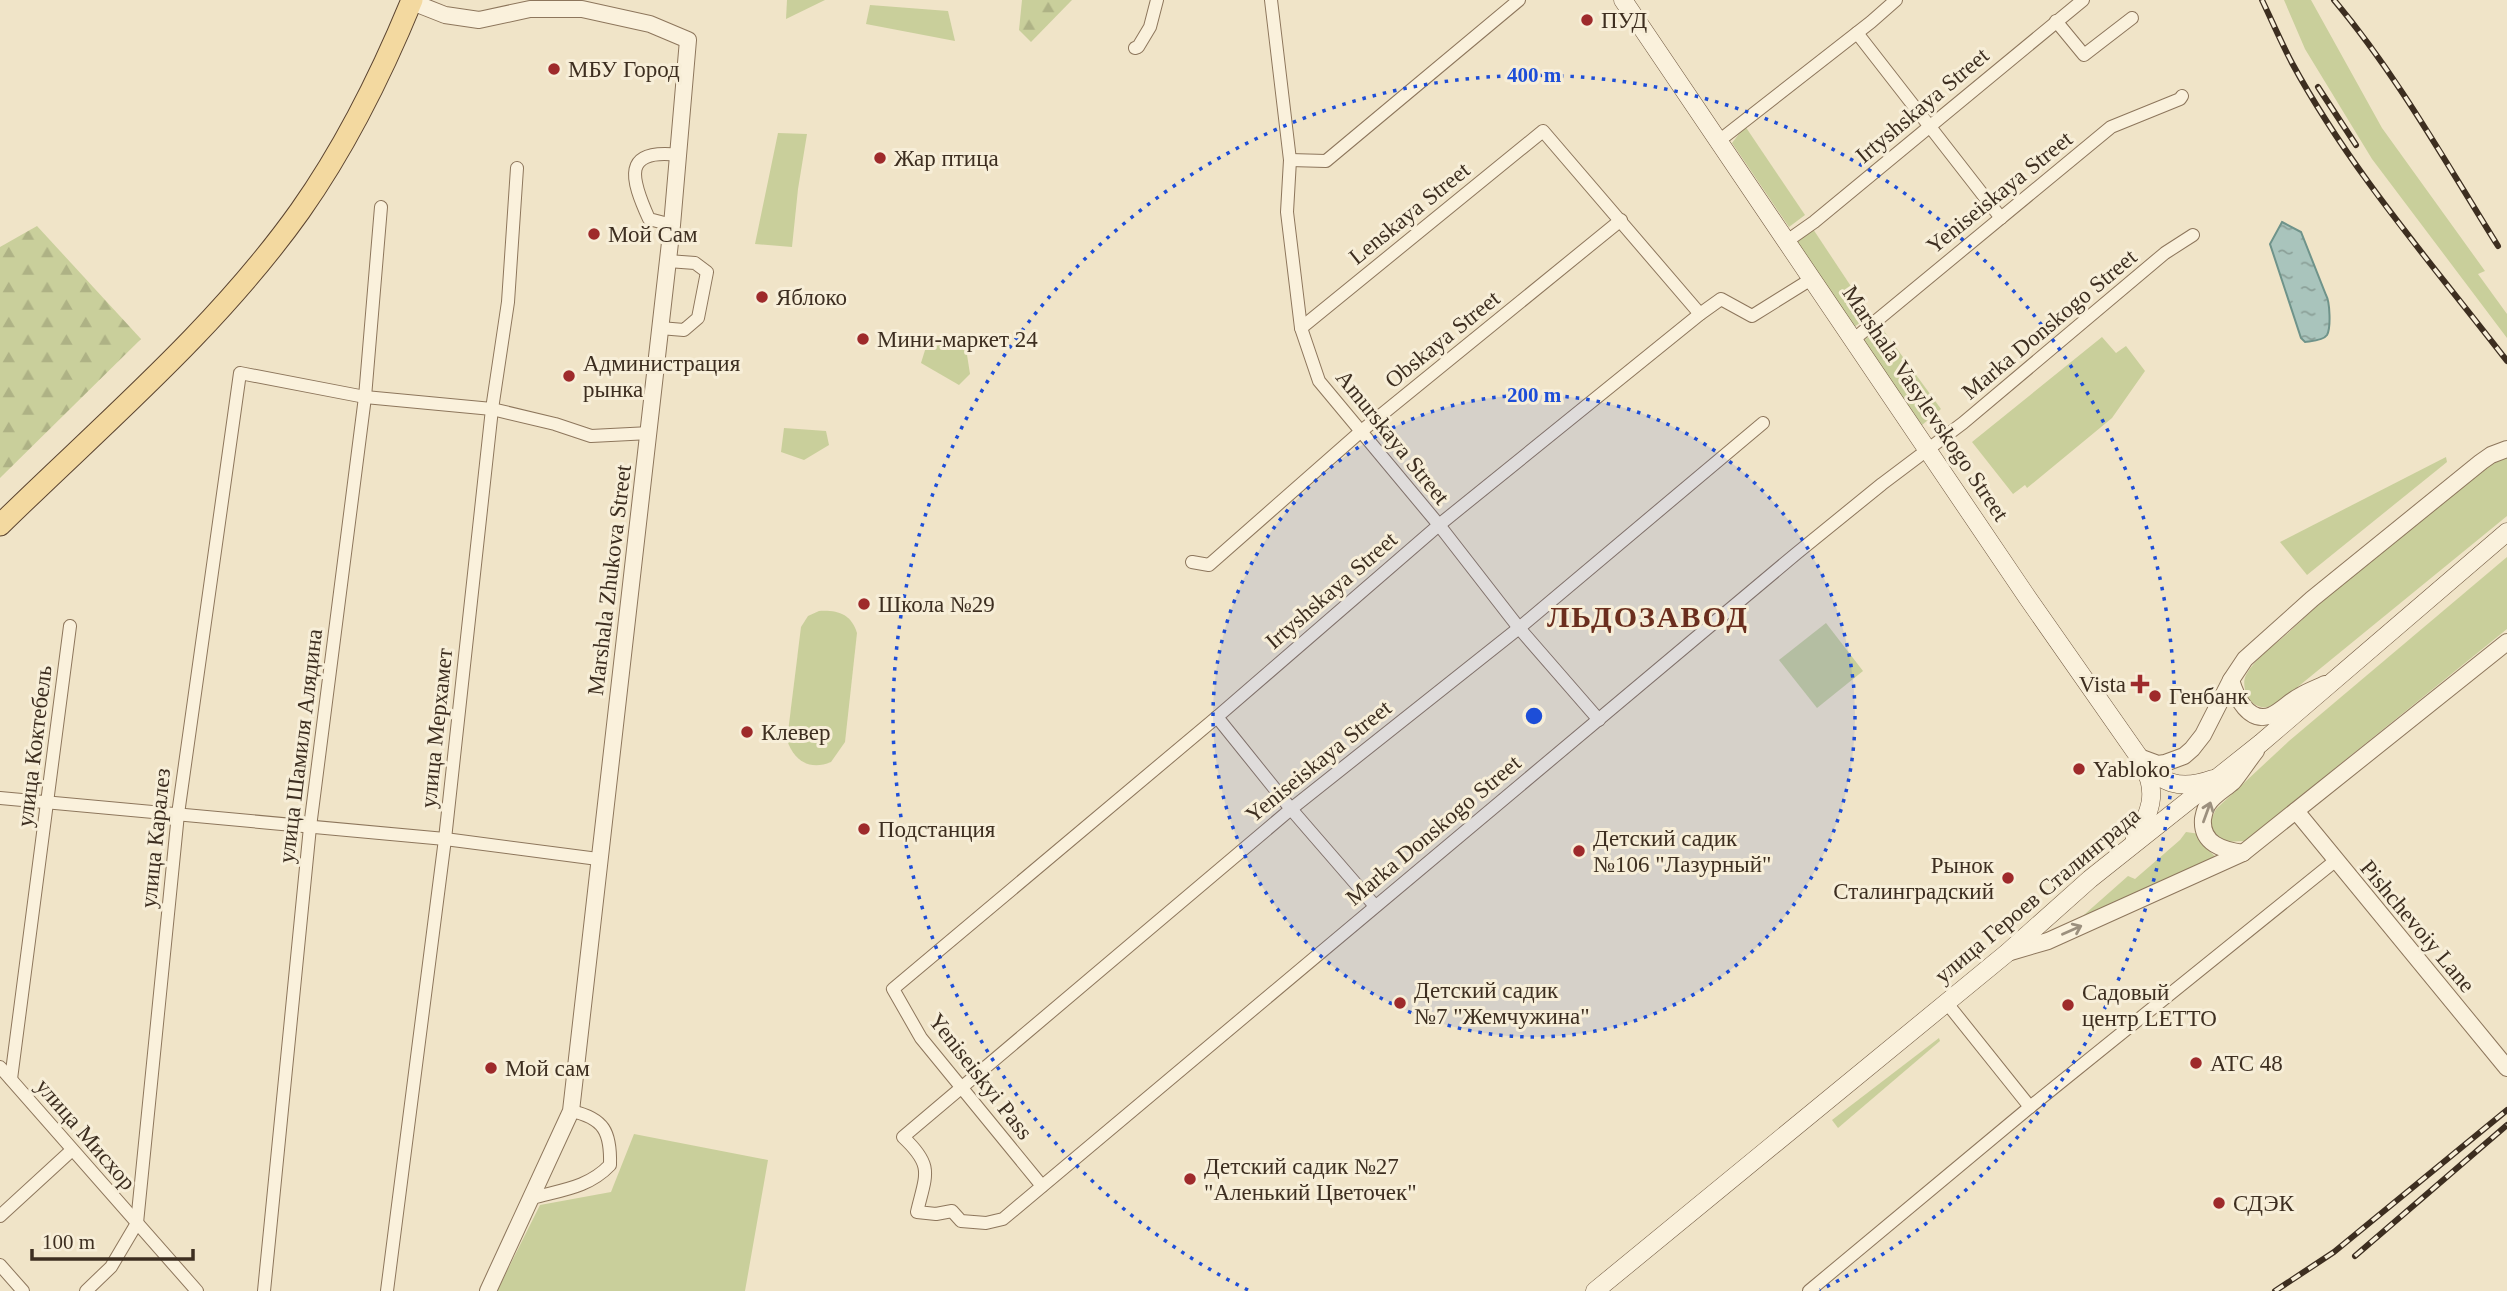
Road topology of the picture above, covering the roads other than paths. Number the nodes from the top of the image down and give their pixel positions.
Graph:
1 (1157, 0) edge
2 (1272, 0) edge
3 (1519, 0) edge
4 (1623, 0) edge
5 (1896, 0) edge
6 (2083, 0) edge
7 (412, 1) edge
8 (2132, 18) dead end
9 (2056, 22) junction
10 (1857, 33) junction
11 (1135, 48) dead end
12 (2182, 96) dead end
13 (1930, 127) junction
14 (1720, 139) junction
15 (679, 155) junction
16 (1290, 160) junction
17 (517, 168) dead end
18 (381, 207) dead end
19 (2001, 218) junction
20 (1621, 220) junction
21 (672, 225) junction
22 (2193, 235) dead end
23 (1787, 241) junction
24 (667, 261) junction
25 (1813, 278) junction
26 (1700, 314) junction
27 (660, 327) junction
28 (1301, 328) junction
29 (1853, 340) junction
30 (365, 397) junction
31 (492, 409) junction
32 (1763, 424) dead end
33 (650, 433) junction
34 (1360, 433) junction
35 (1928, 448) junction
36 (2507, 449) edge
37 (0, 525) edge
38 (1438, 525) junction
39 (2507, 532) edge
40 (1192, 562) dead end
41 (70, 626) dead end
42 (1519, 628) junction
43 (2507, 642) edge
44 (2338, 679) junction
45 (2231, 680) junction
46 (1217, 717) junction
47 (1600, 720) junction
48 (2261, 743) junction
49 (2139, 757) junction
50 (2219, 777) junction
51 (0, 798) edge
52 (47, 801) junction
53 (1291, 808) junction
54 (2296, 811) junction
55 (178, 814) junction
56 (310, 827) junction
57 (445, 839) junction
58 (2124, 853) junction
59 (2243, 853) junction
60 (598, 859) junction
61 (2335, 861) junction
62 (1375, 906) junction
63 (2007, 953) junction
64 (893, 989) joint
65 (1946, 1002) junction
66 (0, 1067) edge
67 (2507, 1068) edge
68 (11, 1080) junction
69 (962, 1089) junction
70 (2031, 1107) junction
71 (568, 1118) junction
72 (903, 1137) joint
73 (72, 1150) junction
74 (1042, 1186) junction
75 (532, 1198) junction
76 (0, 1216) edge
77 (137, 1223) junction
78 (0, 1265) edge
79 (23, 1291) edge
80 (86, 1291) edge
81 (197, 1291) edge
82 (264, 1291) edge
83 (387, 1291) edge
84 (488, 1291) edge
85 (1595, 1291) edge
86 (1809, 1291) edge

1 - 11 street
2 - 16 street, Amurskaya Street
3 - 16 street
4 - 14 main road, Marshala Vasylevskogo Street
5 - 10 street
6 - 9 street, Irtyshskaya Street
7 - 15 street, Marshala Zhukova Street
7 - 37 main road
8 - 9 street
9 - 13 street, Irtyshskaya Street
10 - 13 street
10 - 14 street
12 - 19 street, Yeniseiskaya Street
13 - 19 street
13 - 23 street, Irtyshskaya Street
14 - 23 main road, Marshala Vasylevskogo Street
15 - 21 street, Marshala Zhukova Street
15 - 21 street
16 - 28 street, Amurskaya Street
17 - 31 street, улица Мерхамет
18 - 30 street, улица Шамиля Алядина
19 - 29 street, Yeniseiskaya Street
20 - 26 street
20 - 28 street, Lenskaya Street
20 - 34 street, Obskaya Street
21 - 24 street, Marshala Zhukova Street
22 - 35 street, Marka Donskogo Street
23 - 25 main road, Marshala Vasylevskogo Street
24 - 27 street, Marshala Zhukova Street
24 - 27 street
25 - 26 street, Irtyshskaya Street
25 - 29 main road, Marshala Vasylevskogo Street
26 - 38 street, Irtyshskaya Street
27 - 33 street, Marshala Zhukova Street
28 - 34 street, Amurskaya Street
29 - 35 main road, Marshala Vasylevskogo Street
30 - 31 street
30 - 55 street, улица Каралез
30 - 56 street, улица Шамиля Алядина
31 - 33 street
31 - 57 street, улица Мерхамет
32 - 42 street, Yeniseiskaya Street
33 - 60 street, Marshala Zhukova Street
34 - 38 street, Amurskaya Street
34 - 40 street, Obskaya Street
35 - 47 street, Marka Donskogo Street
35 - 49 main road, Marshala Vasylevskogo Street
36 - 45 street
38 - 42 street, Amurskaya Street
38 - 46 street, Irtyshskaya Street
39 - 44 main road, улица Героев Сталинграда
41 - 52 street, улица Коктебель
42 - 47 street, Amurskaya Street
42 - 53 street, Yeniseiskaya Street
43 - 54 street
44 - 45 street
44 - 48 main road, улица Героев Сталинграда
45 - 49 street
46 - 53 street
46 - 64 street, Irtyshskaya Street
47 - 62 street, Marka Donskogo Street
48 - 50 main road, улица Героев Сталинграда
59 -> 48 street
49 - 50 main road, Marshala Vasylevskogo Street
49 - 58 main road
50 - 58 main road, улица Героев Сталинграда
51 - 52 street
52 - 55 street
52 - 68 street, улица Коктебель
53 - 62 street
53 - 69 street, Yeniseiskaya Street
54 - 59 street
54 - 61 street, Pishchevoiy Lane
55 - 56 street
55 - 77 street, улица Каралез
56 - 57 street
56 - 82 street, улица Шамиля Алядина
57 - 60 street
57 - 83 street, улица Мерхамет
58 - 63 main road, улица Героев Сталинграда
63 -> 59 street
60 - 71 street, Marshala Zhukova Street
61 - 67 street, Pishchevoiy Lane
61 - 70 street
62 - 74 street, Marka Donskogo Street
63 - 65 main road, улица Героев Сталинграда
64 - 69 street, Yeniseiskyi Pass
65 - 70 street
65 - 85 main road, улица Героев Сталинграда
66 - 68 street, улица Мисхор
68 - 73 street, улица Мисхор
69 - 72 street, Yeniseiskaya Street
69 - 74 street, Yeniseiskyi Pass
70 - 86 street
71 - 75 street, Marshala Zhukova Street
71 - 75 street
72 - 74 street, Marka Donskogo Street
73 - 76 street
73 - 77 street, улица Мисхор
75 - 84 street, Marshala Zhukova Street
77 - 80 street, улица Каралез
77 - 81 street, улица Мисхор
78 - 79 street

